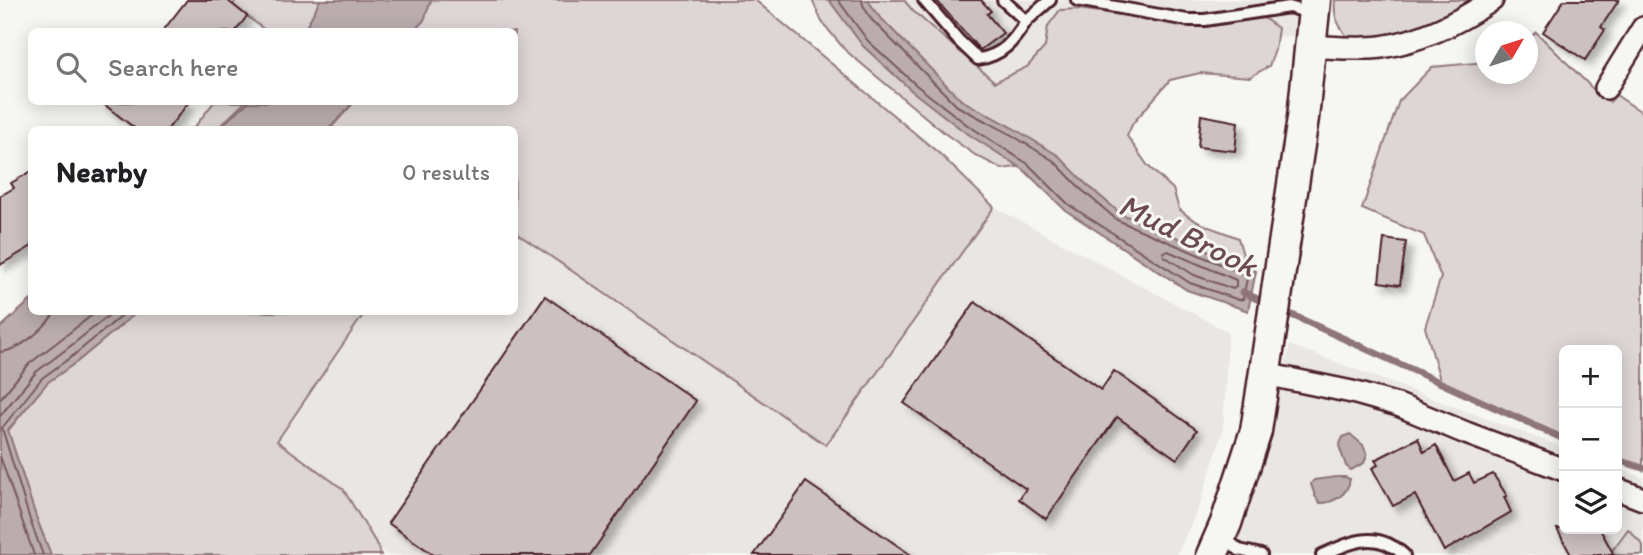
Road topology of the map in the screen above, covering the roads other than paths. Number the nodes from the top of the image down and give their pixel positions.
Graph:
1 (924, 0) edge
2 (1003, 0) edge
3 (1050, 0) edge
4 (1077, 0) edge
5 (1492, 0) edge
6 (1314, 7) edge
7 (1026, 21) junction
8 (1643, 28) edge
9 (1309, 46) junction
10 (1606, 88) dead end
11 (1265, 374) junction
12 (1559, 468) edge
13 (1622, 491) edge
14 (1643, 499) edge
15 (1216, 545) edge
16 (1261, 555) edge
17 (1322, 555) edge
18 (1405, 555) edge

1 - 7 lane
2 - 7 lane
3 - 7 lane
4 - 6 lane
5 - 9 street
6 - 9 street
8 - 10 street
9 - 11 street
11 - 12 street
11 - 15 street
13 - 14 street
15 - 16 lane
17 - 18 lane

